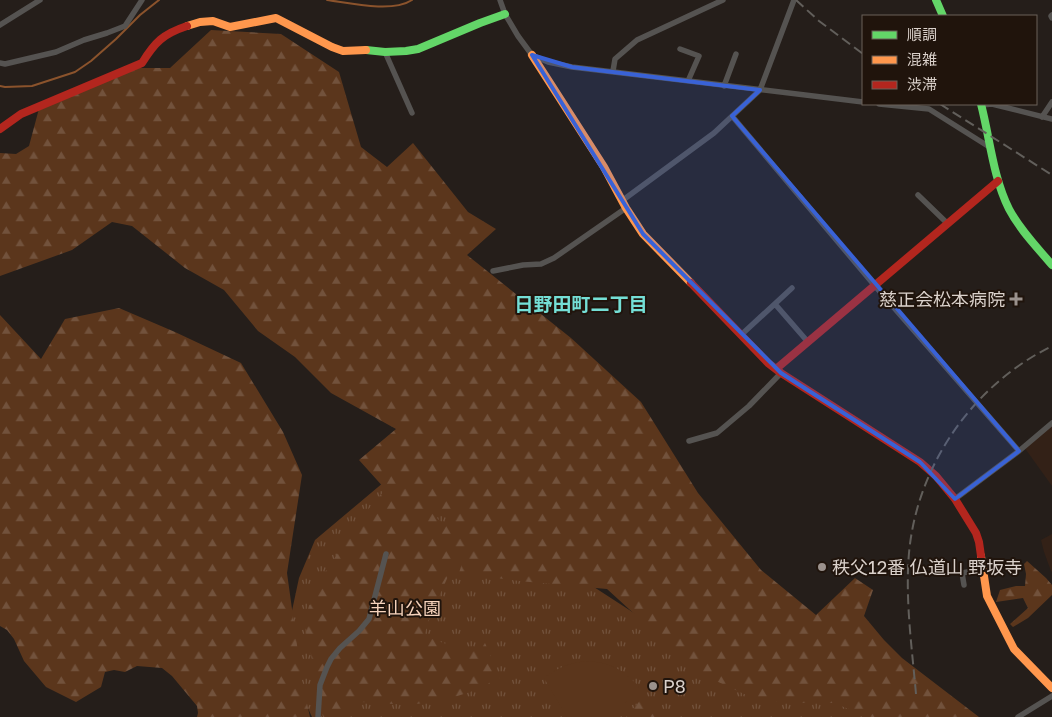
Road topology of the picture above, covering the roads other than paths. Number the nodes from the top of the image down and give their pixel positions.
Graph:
1 (40, 0) edge
2 (142, 0) edge
3 (500, 0) edge
4 (723, 0) edge
5 (794, 0) edge
6 (936, 0) edge
7 (505, 14) junction
8 (943, 15) edge
9 (0, 25) edge
10 (680, 49) dead end
11 (384, 52) junction
12 (736, 54) dead end
13 (532, 55) junction
14 (0, 63) edge
15 (613, 71) junction
16 (688, 81) junction
17 (724, 86) junction
18 (760, 90) junction
19 (862, 102) edge
20 (1052, 102) edge
21 (889, 105) edge
22 (981, 105) edge
23 (996, 105) edge
24 (412, 113) dead end
25 (732, 116) junction
26 (1042, 117) junction
27 (1052, 119) edge
28 (0, 129) edge
29 (991, 148) junction
30 (998, 181) junction
31 (918, 195) dead end
32 (624, 204) junction
33 (948, 224) junction
34 (1052, 265) edge
35 (493, 271) dead end
36 (875, 286) junction
37 (792, 288) dead end
38 (775, 304) junction
39 (740, 335) junction
40 (808, 342) junction
41 (778, 371) junction
42 (1052, 422) edge
43 (689, 441) dead end
44 (1019, 451) junction
45 (955, 499) junction
46 (386, 554) dead end
47 (982, 569) junction
48 (964, 584) dead end
49 (1052, 688) edge
50 (1052, 696) edge
51 (318, 717) edge
52 (1018, 717) edge

1 - 9 street
2 - 14 street
3 - 7 street
4 - 15 street
5 - 18 street
6 - 8 main road
7 - 11 main road
7 - 13 street
10 - 16 street
11 - 24 street
11 - 28 main road
12 - 17 street
13 - 15 street
13 - 32 main road
15 - 16 street
16 - 17 street
17 - 18 street
18 - 19 street
18 - 25 street
20 - 26 street
21 - 29 street
22 - 29 main road
23 - 26 street
25 - 32 street
25 - 36 street
26 - 27 street
29 - 30 main road
30 - 33 main road
30 - 34 main road
31 - 33 street
32 - 35 street
32 - 39 main road
33 - 36 main road
36 - 40 main road
36 - 44 street
37 - 38 street
38 - 39 street
38 - 40 street
39 - 41 main road
40 - 41 main road
41 - 43 street
41 - 45 main road
42 - 44 street
44 - 45 street
45 - 47 main road
46 - 51 street
47 - 48 street
47 - 49 main road
50 - 52 street

